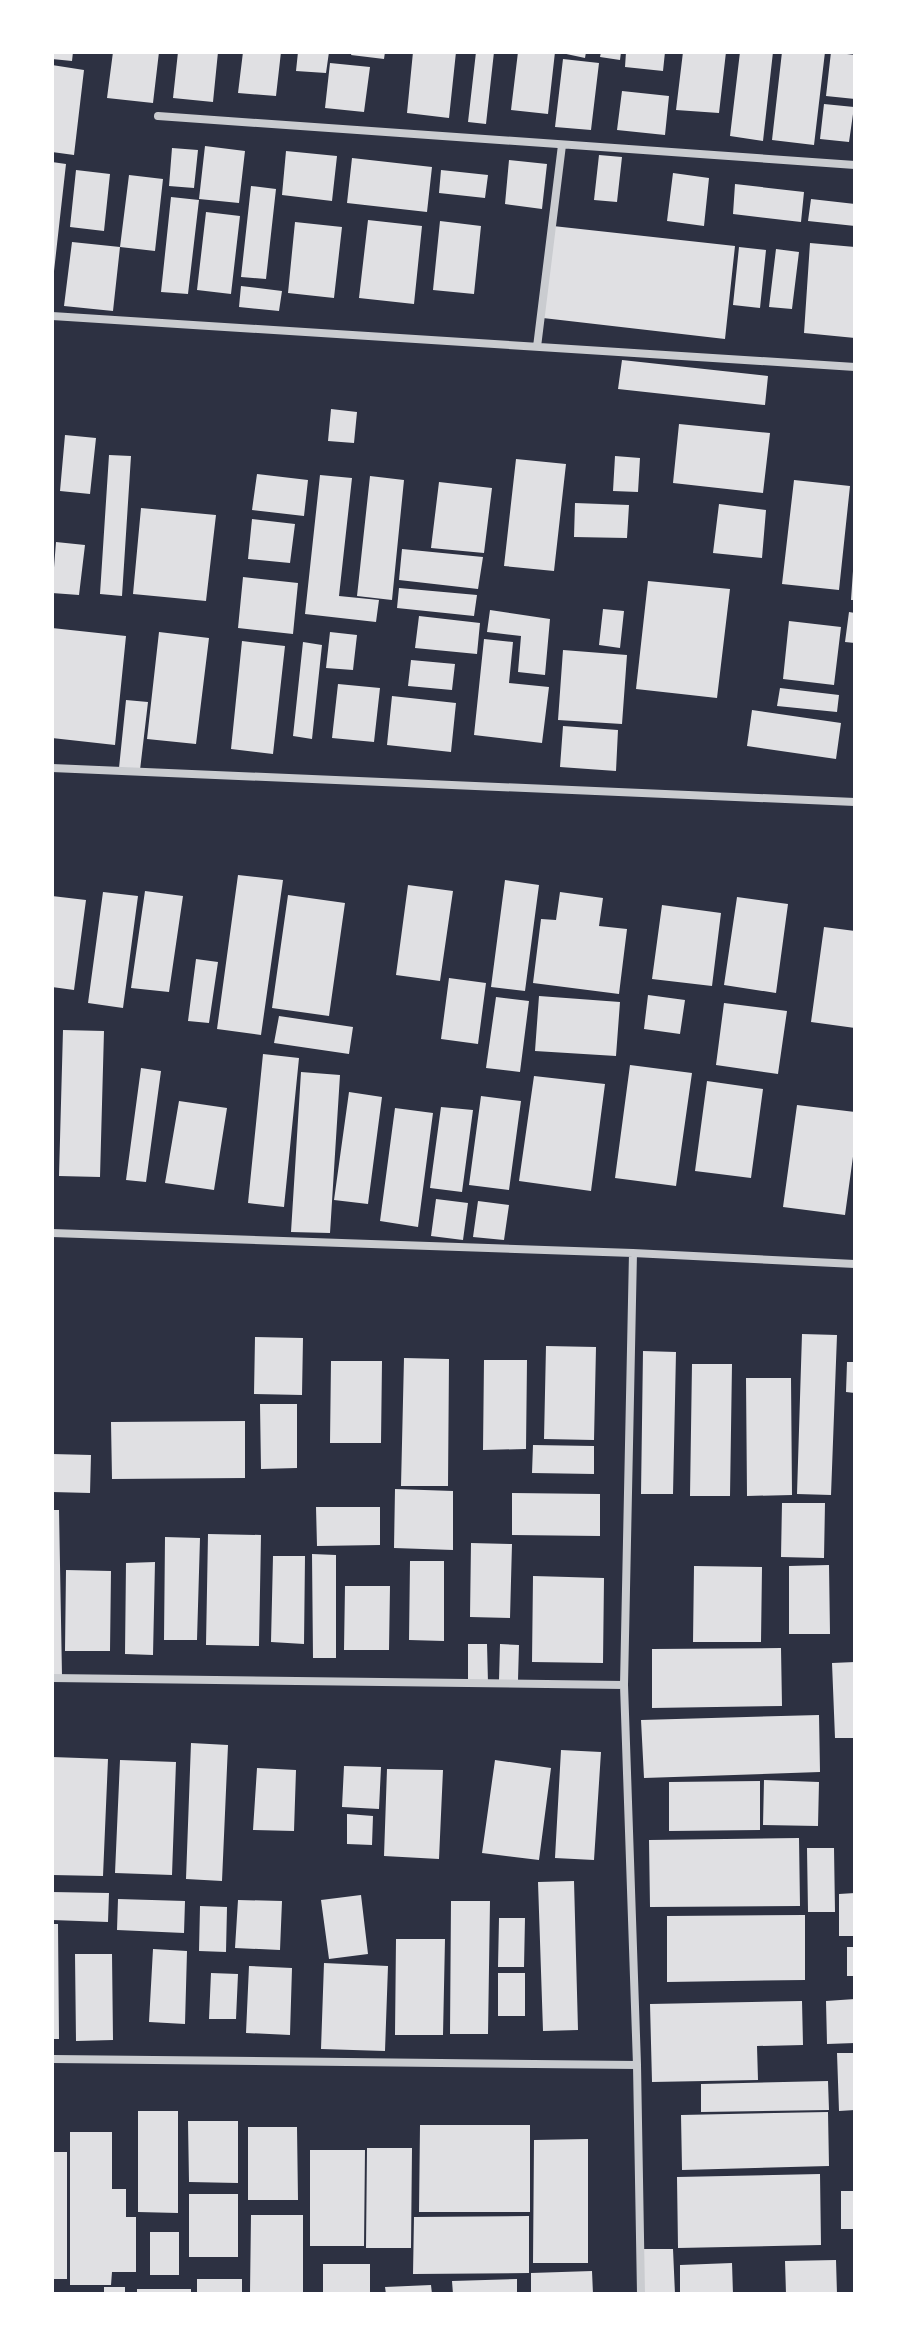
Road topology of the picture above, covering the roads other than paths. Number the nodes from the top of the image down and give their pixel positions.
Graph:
1 (158, 116) dead end
2 (562, 145) junction
3 (855, 165) edge
4 (52, 316) edge
5 (537, 347) junction
6 (855, 367) edge
7 (52, 768) edge
8 (855, 802) edge
9 (52, 1233) edge
10 (633, 1253) junction
11 (855, 1264) edge
12 (52, 1678) edge
13 (624, 1685) junction
14 (52, 2059) edge
15 (637, 2065) junction
16 (641, 2294) edge

1 - 2 street
2 - 3 street
2 - 5 street
4 - 5 street
5 - 6 street
7 - 8 street
9 - 10 street
10 - 11 street
10 - 13 street
12 - 13 street
13 - 15 street
14 - 15 street
15 - 16 street

